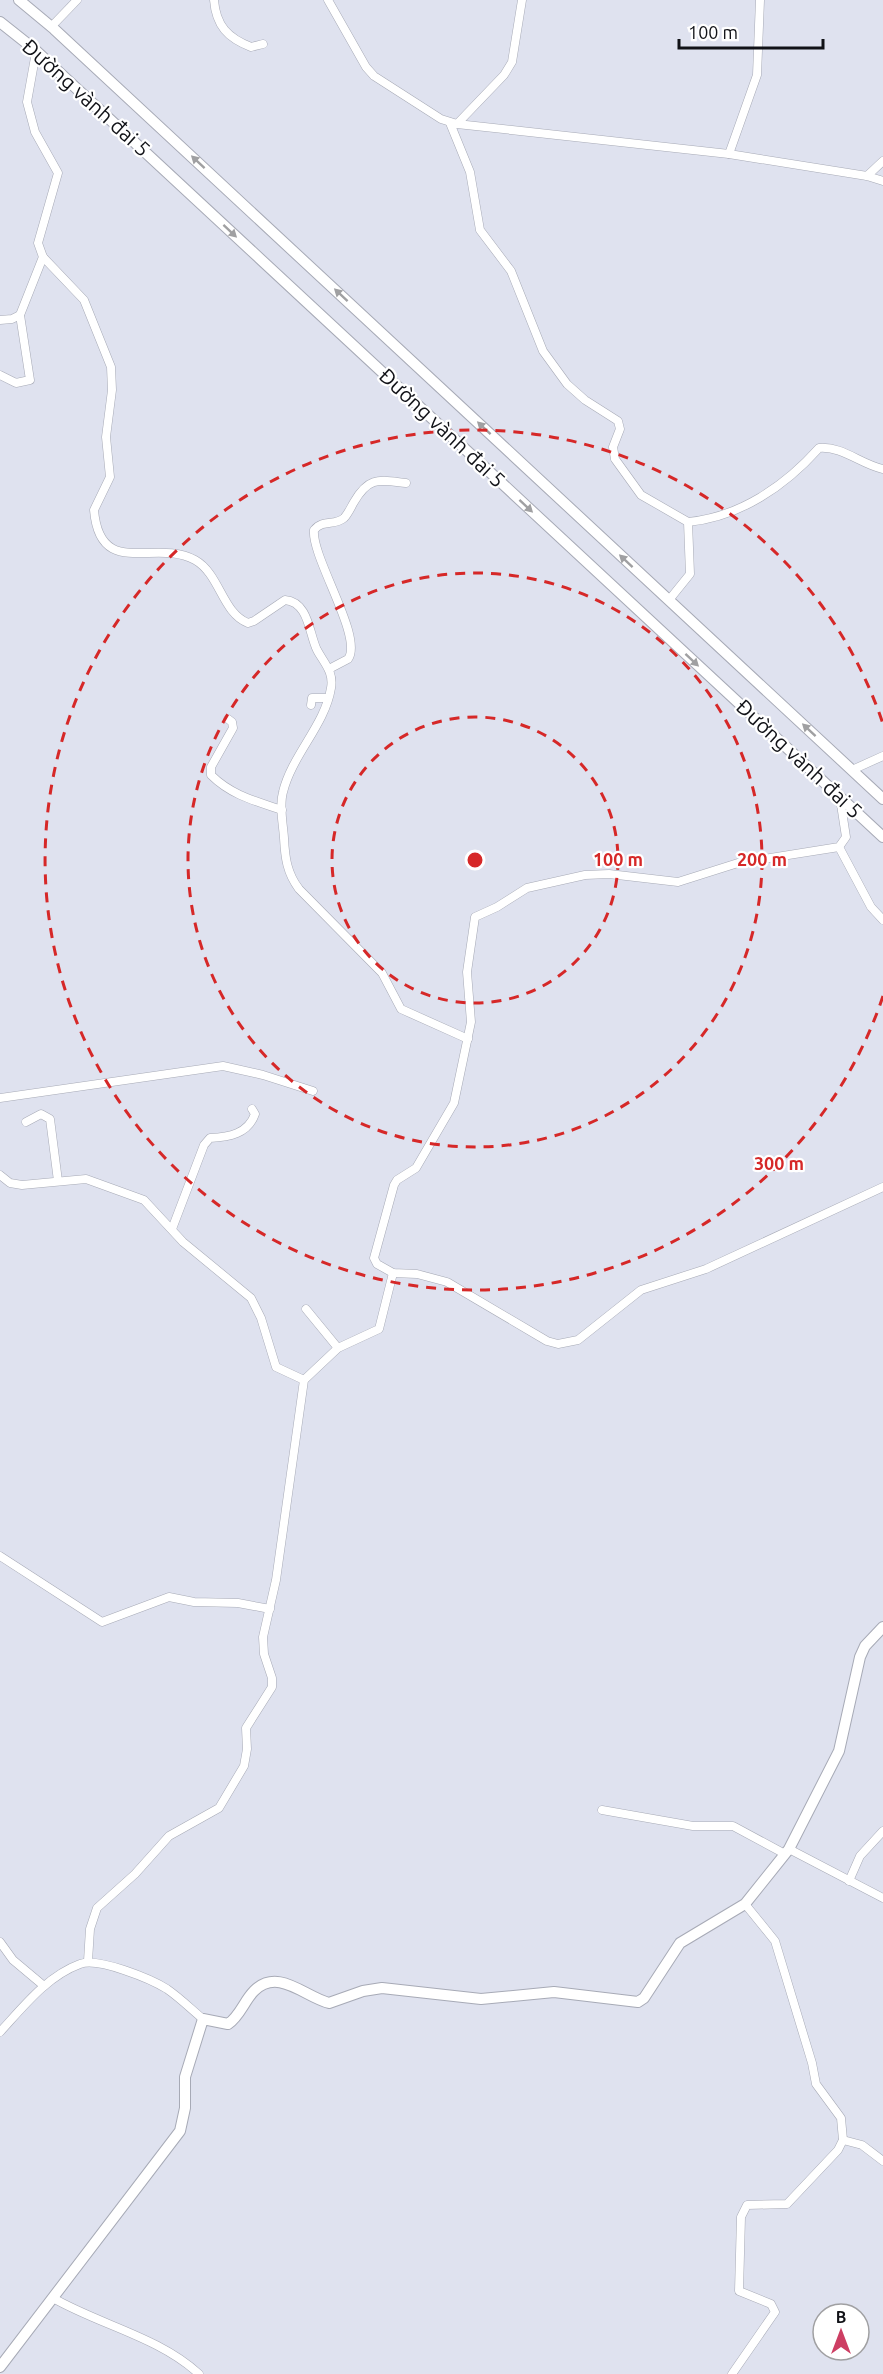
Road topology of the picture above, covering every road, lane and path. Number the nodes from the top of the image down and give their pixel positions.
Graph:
1 (19, 0) edge
2 (78, 0) edge
3 (214, 0) edge
4 (328, 0) edge
5 (522, 0) edge
6 (760, 0) edge
7 (0, 22) edge
8 (51, 27) junction
9 (263, 44) dead end
10 (36, 52) junction
11 (453, 124) junction
12 (729, 154) junction
13 (883, 160) edge
14 (867, 176) junction
15 (883, 181) edge
16 (44, 257) junction
17 (20, 315) junction
18 (0, 320) edge
19 (0, 375) edge
20 (883, 469) edge
21 (406, 483) dead end
22 (687, 522) junction
23 (669, 600) junction
24 (329, 669) junction
25 (328, 698) junction
26 (310, 705) dead end
27 (228, 719) dead end
28 (883, 756) edge
29 (852, 770) junction
30 (839, 796) junction
31 (883, 799) edge
32 (282, 810) junction
33 (883, 837) edge
34 (839, 847) junction
35 (883, 920) edge
36 (468, 1040) junction
37 (313, 1091) dead end
38 (0, 1098) edge
39 (252, 1109) dead end
40 (26, 1122) dead end
41 (0, 1175) edge
42 (58, 1181) junction
43 (883, 1187) edge
44 (172, 1229) junction
45 (393, 1273) junction
46 (306, 1310) dead end
47 (338, 1348) junction
48 (304, 1380) junction
49 (0, 1556) edge
50 (270, 1609) junction
51 (883, 1627) edge
52 (602, 1810) dead end
53 (883, 1832) edge
54 (787, 1851) junction
55 (849, 1881) junction
56 (883, 1898) edge
57 (745, 1904) junction
58 (0, 1942) edge
59 (88, 1961) junction
60 (44, 1986) junction
61 (203, 2019) junction
62 (0, 2032) edge
63 (843, 2140) junction
64 (883, 2161) edge
65 (53, 2298) junction
66 (0, 2367) edge
67 (199, 2374) edge
68 (732, 2374) edge

1 - 8 main road, Đường vành đai 5
2 - 8 street
3 - 9 street
4 - 11 street
5 - 11 street
6 - 12 street
7 - 10 main road, Đường vành đai 5
23 -> 8 main road, Đường vành đai 5
10 - 16 street
10 -> 30 main road, Đường vành đai 5
11 - 12 street
11 - 22 street
12 - 14 street
13 - 14 street
14 - 15 street
16 - 17 street
16 - 24 street
17 - 18 street
17 - 19 street
20 - 22 street
21 - 24 street
22 - 23 street
29 -> 23 main road, Đường vành đai 5
24 - 25 street
25 - 26 street
25 - 32 street
27 - 32 street
28 - 29 street
29 - 31 main road, Đường vành đai 5
30 - 33 main road, Đường vành đai 5
30 - 34 street
32 - 36 street
34 - 35 street
34 - 36 street
36 - 45 street
37 - 38 street
39 - 44 street
40 - 42 street
41 - 42 street
42 - 44 street
43 - 45 street
44 - 48 street
45 - 47 street
46 - 47 street
47 - 48 street
48 - 50 street
49 - 50 street
50 - 59 street
51 - 54 main road
52 - 54 street
53 - 55 street
54 - 55 street
54 - 57 main road
55 - 56 street
57 - 61 main road
57 - 63 street
58 - 60 street
59 - 60 street
59 - 61 street
60 - 62 street
61 - 65 main road
63 - 64 street
63 - 68 street
65 - 66 main road
65 - 67 street

